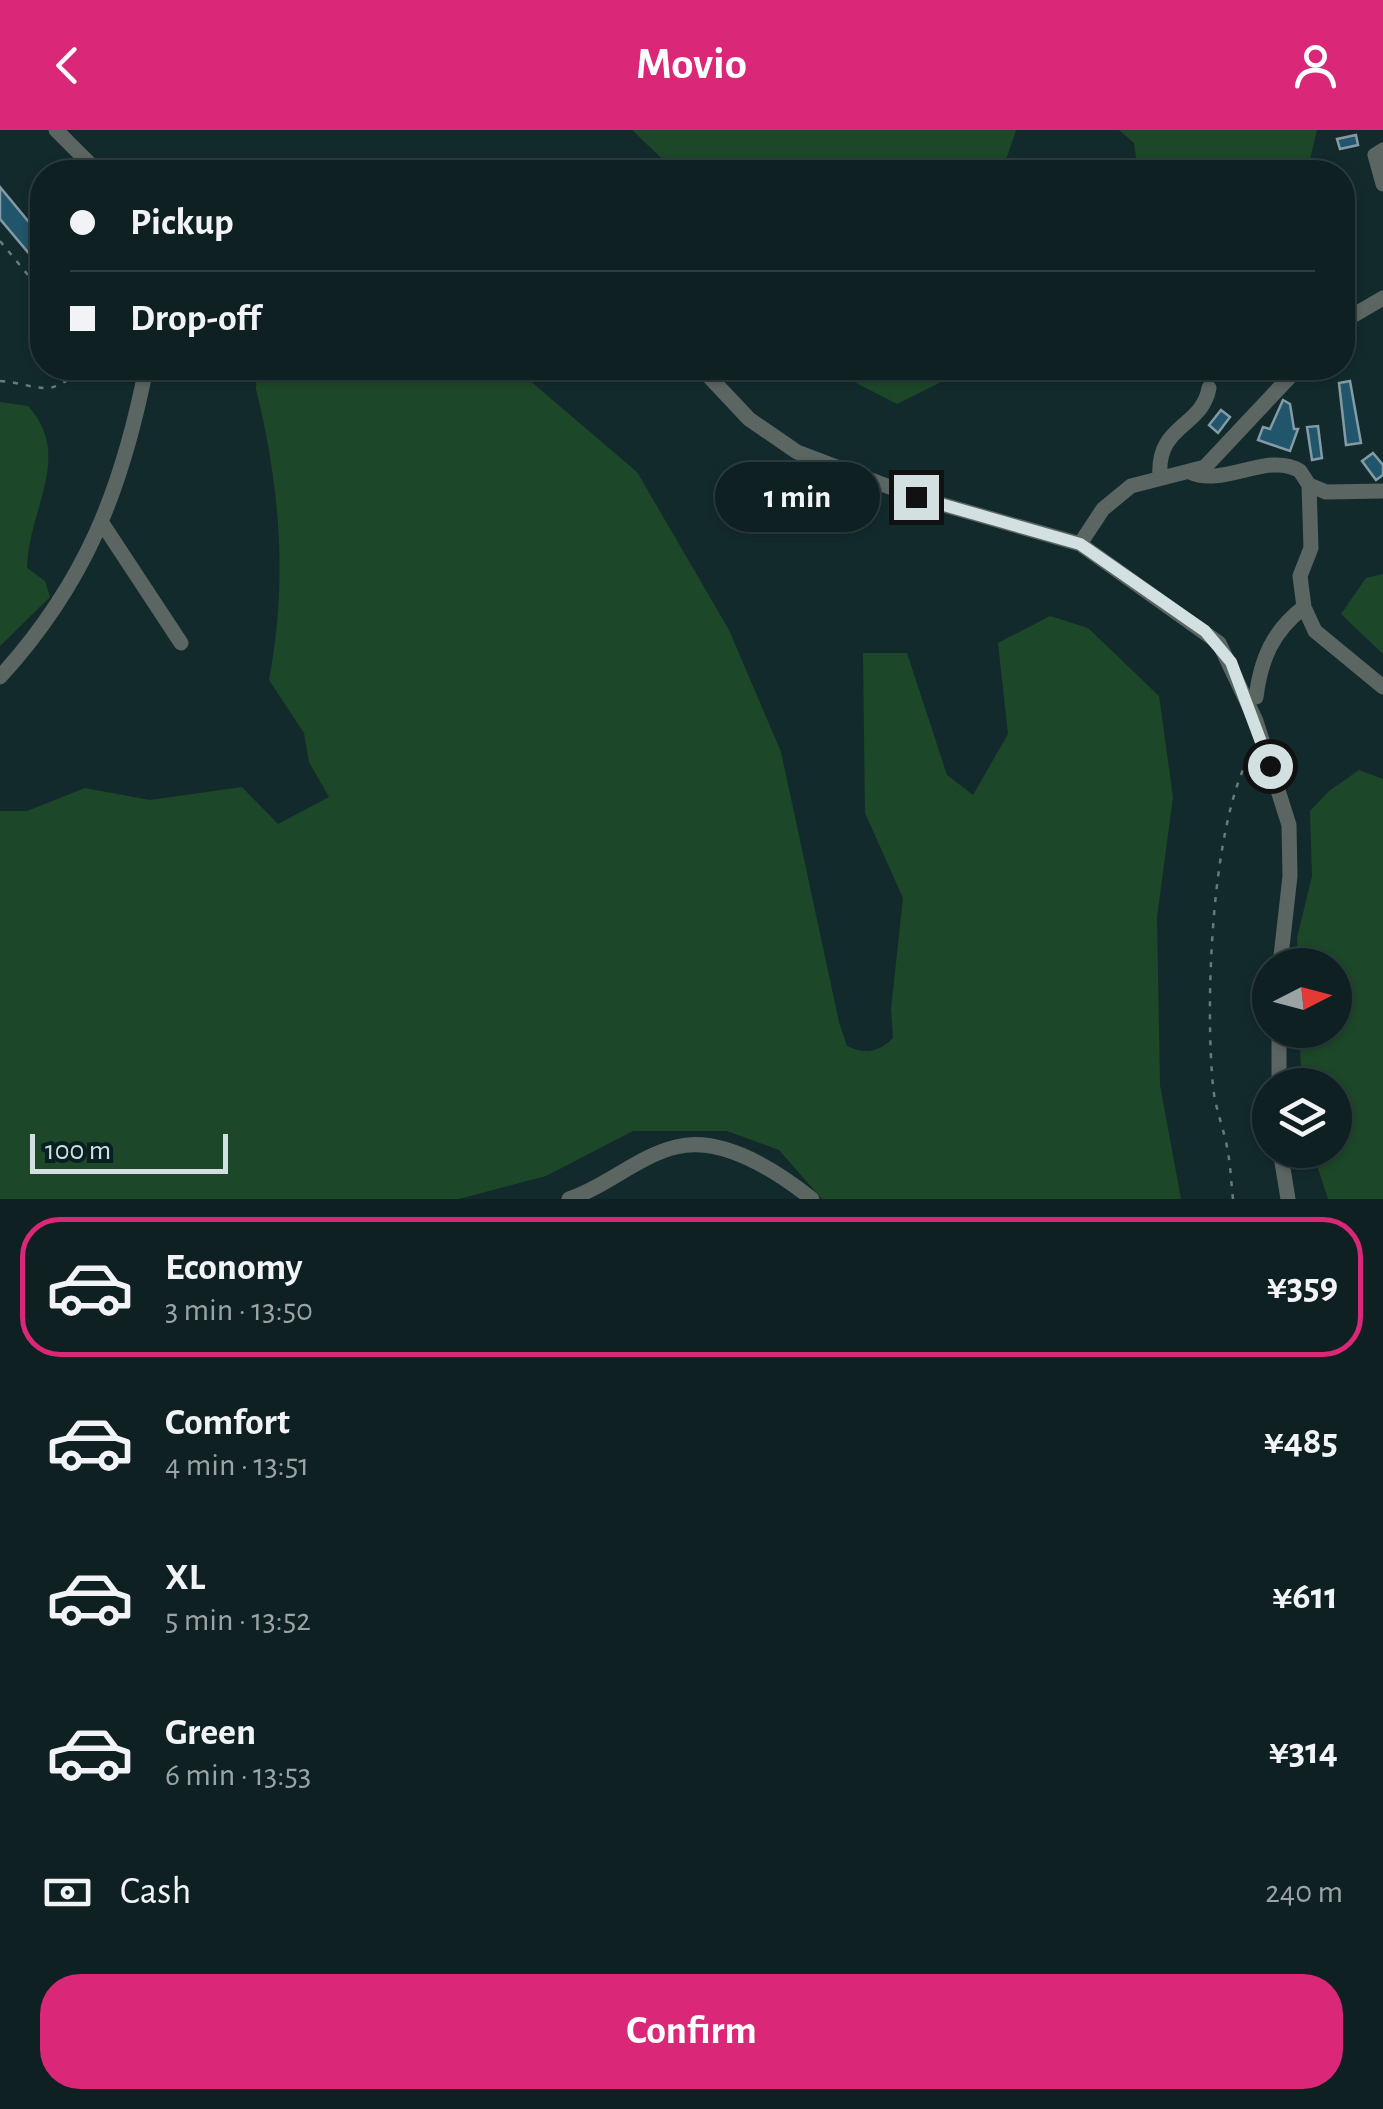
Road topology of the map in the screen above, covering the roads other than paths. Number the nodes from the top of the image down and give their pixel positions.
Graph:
1 (56, 130) edge
2 (1383, 150) edge
3 (86, 160) edge
4 (1383, 184) edge
5 (1383, 298) edge
6 (1355, 314) edge
7 (143, 380) edge
8 (711, 380) edge
9 (1287, 380) edge
10 (1209, 388) dead end
11 (1190, 472) junction
12 (1160, 478) junction
13 (1309, 485) junction
14 (1383, 491) edge
15 (102, 523) junction
16 (1080, 544) junction
17 (1304, 607) junction
18 (181, 643) dead end
19 (0, 677) edge
20 (1383, 688) edge
21 (1247, 700) junction
22 (1281, 948) edge
23 (1283, 1168) edge
24 (569, 1199) edge
25 (812, 1199) edge
26 (1288, 1199) edge

1 - 3 street
2 - 4 street
5 - 6 street
7 - 15 street
8 - 16 street
9 - 11 street
10 - 12 street
11 - 12 street
11 - 13 street
12 - 16 street
13 - 14 street
13 - 17 street
15 - 18 street
15 - 19 street
16 - 21 street
17 - 20 street
17 - 21 street
21 - 22 street
23 - 26 street
24 - 25 street

